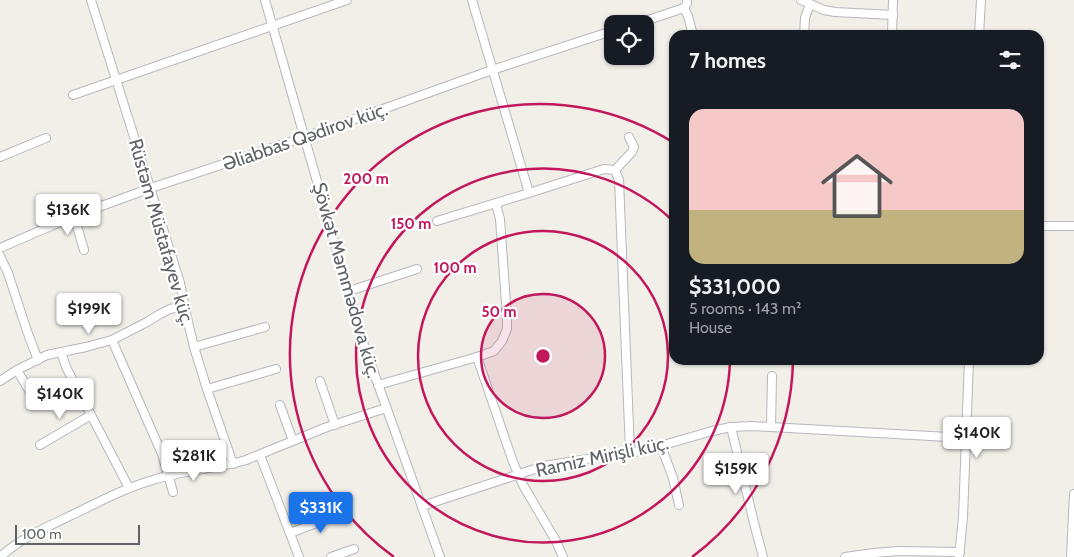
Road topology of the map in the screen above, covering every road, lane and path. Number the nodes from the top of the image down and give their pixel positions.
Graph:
1 (91, 0) edge
2 (265, 0) edge
3 (347, 0) edge
4 (472, 0) edge
5 (687, 0) edge
6 (801, 0) edge
7 (893, 0) edge
8 (981, 0) edge
9 (810, 4) junction
10 (684, 8) junction
11 (893, 15) junction
12 (654, 18) edge
13 (273, 26) junction
14 (692, 30) edge
15 (804, 30) edge
16 (892, 30) edge
17 (979, 30) edge
18 (604, 34) edge
19 (492, 70) junction
20 (117, 80) junction
21 (73, 95) dead end
22 (305, 137) junction
23 (629, 137) dead end
24 (46, 138) dead end
25 (0, 157) edge
26 (616, 170) junction
27 (151, 188) junction
28 (530, 193) junction
29 (496, 204) junction
30 (74, 216) junction
31 (437, 221) dead end
32 (1044, 226) edge
33 (1074, 226) edge
34 (0, 248) edge
35 (84, 250) dead end
36 (0, 256) edge
37 (417, 269) dead end
38 (349, 291) junction
39 (185, 306) junction
40 (265, 327) dead end
41 (112, 340) junction
42 (194, 346) junction
43 (61, 352) junction
44 (477, 358) junction
45 (38, 360) junction
46 (969, 365) edge
47 (276, 369) dead end
48 (17, 370) junction
49 (772, 376) dead end
50 (0, 380) edge
51 (320, 381) dead end
52 (378, 386) junction
53 (207, 389) junction
54 (37, 404) dead end
55 (280, 405) dead end
56 (386, 408) junction
57 (91, 415) junction
58 (335, 425) junction
59 (731, 427) junction
60 (771, 427) junction
61 (966, 438) junction
62 (293, 441) junction
63 (40, 445) dead end
64 (661, 446) junction
65 (630, 452) junction
66 (260, 455) junction
67 (233, 464) junction
68 (518, 474) junction
69 (168, 476) junction
70 (130, 488) junction
71 (173, 492) dead end
72 (1074, 494) edge
73 (679, 504) dead end
74 (422, 506) junction
75 (343, 513) dead end
76 (290, 533) junction
77 (354, 549) dead end
78 (960, 555) edge
79 (0, 557) edge
80 (299, 557) edge
81 (331, 557) edge
82 (440, 557) edge
83 (563, 557) edge
84 (763, 557) edge
85 (845, 557) edge
86 (1071, 557) edge

1 - 20 street, Rüstəm Müstafayev küç.
2 - 13 street, Şövkət Məmmədova küç.
3 - 13 street
4 - 19 street
5 - 10 street
6 - 9 street
7 - 11 street
8 - 17 street
9 - 11 street
9 - 15 street
10 - 12 street
10 - 14 street
11 - 16 street
13 - 20 street
13 - 22 street, Şövkət Məmmədova küç.
18 - 19 street, Əliabbas Qədirov küç.
19 - 22 street, Əliabbas Qədirov küç.
19 - 28 street
20 - 21 street
20 - 27 street, Rüstəm Müstafayev küç.
22 - 27 street, Əliabbas Qədirov küç.
22 - 38 street, Şövkət Məmmədova küç.
23 - 26 street
24 - 25 street
26 - 28 street
26 - 65 street
27 - 30 street, Əliabbas Qədirov küç.
27 - 39 street, Rüstəm Müstafayev küç.
28 - 29 street
29 - 31 street
29 - 44 street
30 - 34 street, Əliabbas Qədirov küç.
30 - 35 street
32 - 33 street
36 - 45 street
37 - 38 street
38 - 52 street, Şövkət Məmmədova küç.
39 - 41 street
39 - 42 street, Rüstəm Müstafayev küç.
40 - 42 street
41 - 43 street
41 - 69 street
42 - 53 street, Rüstəm Müstafayev küç.
43 - 45 street
43 - 57 street
44 - 52 street
44 - 68 street
45 - 48 street
46 - 61 street
47 - 53 street
48 - 50 street
48 - 54 street
49 - 60 street
51 - 58 street
52 - 56 street, Şövkət Məmmədova küç.
53 - 67 street, Rüstəm Müstafayev küç.
55 - 62 street
56 - 58 street
56 - 74 street, Şövkət Məmmədova küç.
57 - 63 street
57 - 70 street
58 - 62 street
59 - 60 street, Ramiz Mirişli küç.
59 - 64 street, Ramiz Mirişli küç.
59 - 84 street
60 - 61 street, Ramiz Mirişli küç.
61 - 78 street
62 - 66 street
64 - 65 street, Ramiz Mirişli küç.
64 - 73 street
65 - 68 street, Ramiz Mirişli küç.
66 - 67 street
66 - 76 street
67 - 69 street
68 - 74 street, Ramiz Mirişli küç.
68 - 83 street
69 - 70 street
69 - 71 street
70 - 79 street
72 - 86 street
74 - 82 street, Şövkət Məmmədova küç.
75 - 76 street
76 - 80 street
77 - 81 street
78 - 85 street

